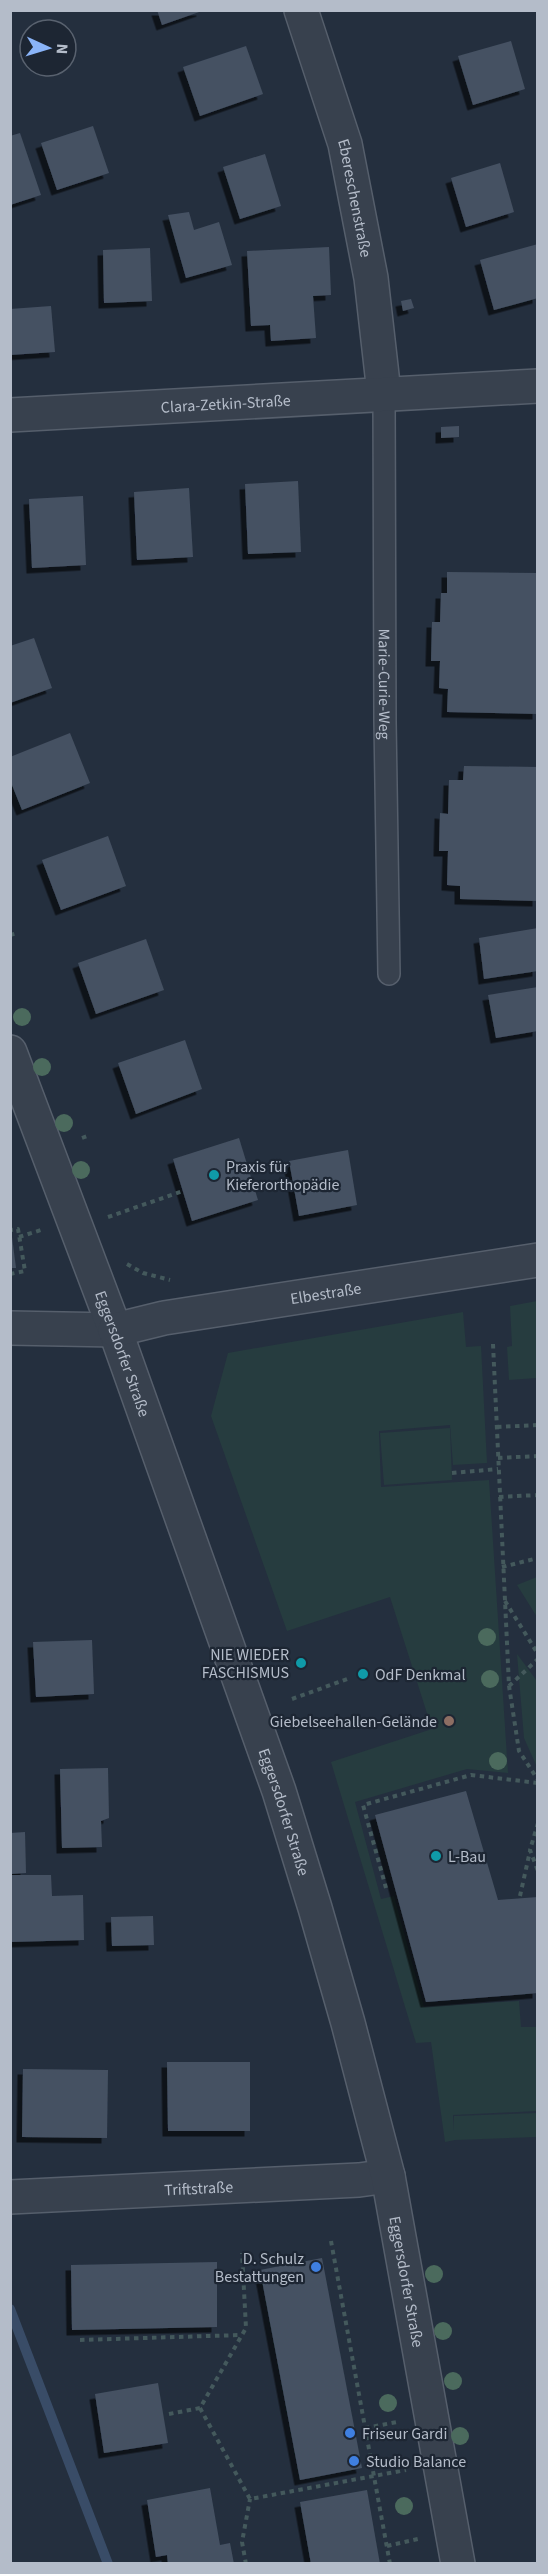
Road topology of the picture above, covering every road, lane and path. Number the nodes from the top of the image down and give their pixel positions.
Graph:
1 (301, 10) edge
2 (537, 386) edge
3 (384, 393) junction
4 (10, 415) edge
5 (18, 933) dead end
6 (10, 935) edge
7 (389, 974) dead end
8 (10, 1052) edge
9 (90, 1135) dead end
10 (82, 1138) dead end
11 (183, 1191) dead end
12 (107, 1217) dead end
13 (44, 1229) dead end
14 (11, 1230) edge
15 (19, 1237) junction
16 (121, 1260) dead end
17 (537, 1260) edge
18 (10, 1274) edge
19 (174, 1280) dead end
20 (10, 1328) edge
21 (115, 1330) junction
22 (493, 1344) dead end
23 (537, 1425) edge
24 (496, 1427) junction
25 (537, 1456) edge
26 (498, 1458) junction
27 (498, 1469) junction
28 (452, 1473) dead end
29 (537, 1495) edge
30 (499, 1497) junction
31 (537, 1558) edge
32 (502, 1568) junction
33 (505, 1600) junction
34 (537, 1656) edge
35 (350, 1678) dead end
36 (509, 1686) junction
37 (292, 1699) dead end
38 (537, 1781) edge
39 (537, 1823) edge
40 (530, 1850) junction
41 (537, 1871) edge
42 (386, 1888) dead end
43 (520, 1896) dead end
44 (388, 2176) junction
45 (10, 2197) edge
46 (331, 2241) dead end
47 (242, 2253) dead end
48 (242, 2335) junction
49 (80, 2340) dead end
50 (200, 2408) junction
51 (169, 2414) dead end
52 (399, 2422) dead end
53 (365, 2428) junction
54 (407, 2469) dead end
55 (374, 2476) junction
56 (250, 2499) junction
57 (420, 2539) dead end
58 (387, 2546) junction
59 (246, 2564) edge
60 (390, 2564) edge
61 (458, 2564) edge

1 - 3 street, Ebereschenstraße
2 - 3 street, Clara-Zetkin-Straße
3 - 4 street, Clara-Zetkin-Straße
3 - 7 lane, Marie-Curie-Weg
5 - 6 path
8 - 21 street, Eggersdorfer Straße
9 - 10 path
11 - 12 path
13 - 15 path
14 - 15 path
15 - 18 path
16 - 19 path
17 - 21 street, Elbestraße
20 - 21 street, Elbestraße
21 - 44 street, Eggersdorfer Straße
22 - 24 path
23 - 24 path
24 - 26 path
25 - 26 path
26 - 27 path
27 - 28 path
27 - 30 path
29 - 30 path
30 - 32 path
31 - 32 path
32 - 33 path
33 - 34 path
33 - 36 path
34 - 36 path
35 - 37 path
36 - 38 path
38 - 42 path
39 - 40 path
40 - 41 path
40 - 43 path
44 - 45 street, Triftstraße
44 - 61 street, Eggersdorfer Straße
46 - 53 path
47 - 48 path
48 - 49 path
48 - 50 path
50 - 51 path
50 - 56 path
52 - 53 path
53 - 55 path
54 - 55 path
55 - 56 path
55 - 58 path
56 - 59 path
57 - 58 path
58 - 60 path

